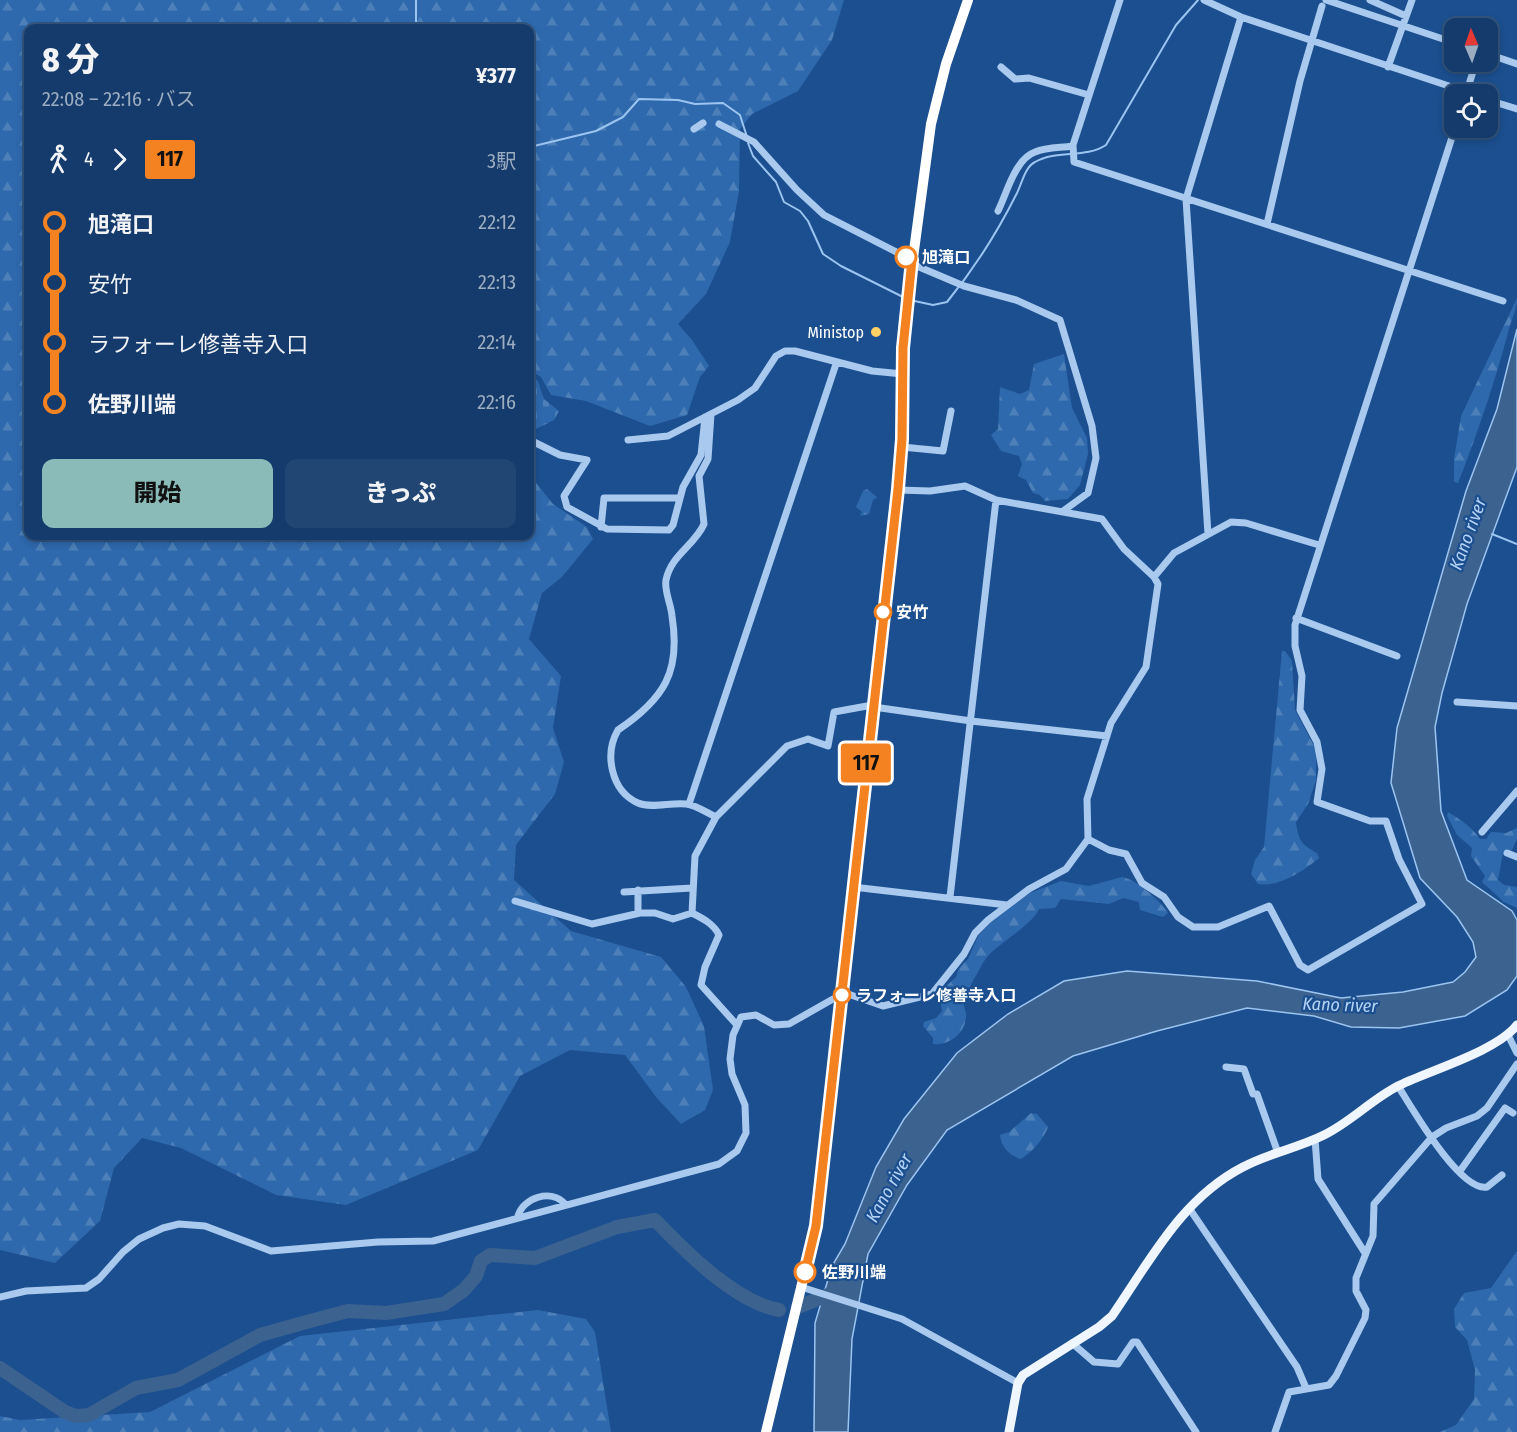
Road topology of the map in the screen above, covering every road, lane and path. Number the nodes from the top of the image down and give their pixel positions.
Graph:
1 (968, 0) edge
2 (1120, 0) edge
3 (1204, 0) edge
4 (1370, 0) edge
5 (1412, 0) edge
6 (1324, 3) edge
7 (1407, 16) junction
8 (1241, 18) junction
9 (1403, 26) junction
10 (1444, 39) edge
11 (1311, 41) junction
12 (1498, 57) edge
13 (1517, 64) edge
14 (1388, 66) junction
15 (1001, 67) dead end
16 (1444, 86) edge
17 (1089, 95) junction
18 (1498, 103) edge
19 (1517, 109) edge
20 (702, 123) dead end
21 (719, 124) dead end
22 (693, 129) dead end
23 (1452, 138) edge
24 (1073, 146) junction
25 (1186, 199) junction
26 (998, 211) dead end
27 (1267, 224) junction
28 (912, 262) junction
29 (1409, 270) junction
30 (1503, 301) dead end
31 (836, 364) junction
32 (903, 374) junction
33 (951, 411) dead end
34 (708, 415) junction
35 (628, 440) dead end
36 (534, 442) edge
37 (902, 447) junction
38 (898, 489) junction
39 (680, 498) junction
40 (996, 500) junction
41 (1063, 512) junction
42 (601, 527) junction
43 (1208, 534) junction
44 (1319, 545) junction
45 (1154, 577) junction
46 (1296, 618) junction
47 (1397, 656) dead end
48 (1457, 702) dead end
49 (1517, 706) edge
50 (872, 707) junction
51 (970, 721) junction
52 (1107, 736) junction
53 (1517, 791) edge
54 (689, 804) junction
55 (716, 817) junction
56 (1482, 832) dead end
57 (1088, 839) junction
58 (1507, 853) dead end
59 (1517, 857) edge
60 (853, 887) junction
61 (692, 888) junction
62 (638, 890) junction
63 (624, 892) dead end
64 (950, 897) junction
65 (515, 901) dead end
66 (1007, 905) junction
67 (638, 913) junction
68 (692, 914) junction
69 (842, 996) junction
70 (736, 1024) junction
71 (1517, 1025) edge
72 (1508, 1035) junction
73 (1517, 1053) edge
74 (1517, 1064) edge
75 (1226, 1067) dead end
76 (1398, 1086) junction
77 (1514, 1113) dead end
78 (1432, 1137) junction
79 (1315, 1138) junction
80 (1278, 1153) junction
81 (1460, 1171) junction
82 (1502, 1175) dead end
83 (565, 1204) junction
84 (1189, 1208) junction
85 (518, 1216) junction
86 (1365, 1253) junction
87 (805, 1288) junction
88 (0, 1297) edge
89 (1072, 1343) junction
90 (1018, 1383) junction
91 (1306, 1388) junction
92 (766, 1432) edge
93 (1009, 1432) edge
94 (1196, 1432) edge
95 (1275, 1432) edge

1 - 28 highway
2 - 17 street
3 - 8 street
4 - 7 street
5 - 7 street
6 - 9 street
6 - 11 street
7 - 9 street
8 - 11 street
8 - 25 street
9 - 10 street
9 - 14 street
11 - 14 street
11 - 27 street
12 - 13 street
14 - 16 street
15 - 17 street
17 - 24 street
18 - 19 street
20 - 22 street
21 - 28 street
23 - 29 street
24 - 25 street
24 - 26 street
25 - 27 street
25 - 43 street
27 - 29 street
28 - 32 highway
28 - 41 street
29 - 30 street
29 - 44 street
31 - 32 street
31 - 34 street
31 - 54 street
32 - 37 highway
33 - 37 street
34 - 35 street
34 - 39 street
34 - 54 street
36 - 42 street
37 - 38 highway
38 - 40 street
38 - 50 highway
39 - 42 street
39 - 42 street
40 - 41 street
40 - 51 street
41 - 45 street
43 - 44 street
43 - 45 street
44 - 46 street
45 - 52 street
46 - 47 street
46 - 57 street
48 - 49 street
50 - 51 street
50 - 55 street
50 - 60 highway
51 - 52 street
51 - 64 street
52 - 57 street
53 - 56 street
54 - 55 street
55 - 61 street
57 - 66 street
58 - 59 street
60 - 64 street
60 - 69 highway
61 - 62 street
61 - 68 street
62 - 63 street
62 - 67 street
64 - 66 street
65 - 67 street
66 - 69 street
67 - 68 street
68 - 70 street
69 - 70 street
69 - 87 highway
70 - 83 street
71 - 72 main road
72 - 73 street
72 - 76 main road
74 - 78 street
75 - 80 street
76 - 78 street
76 - 79 main road
77 - 81 street
78 - 81 street
78 - 86 street
79 - 80 main road
79 - 86 street
80 - 84 main road
81 - 82 street
83 - 85 street
83 - 85 street
84 - 89 main road
84 - 91 street
85 - 88 street
86 - 91 street
87 - 90 street
87 - 92 highway
89 - 90 main road
89 - 94 street
90 - 93 main road
91 - 95 street

